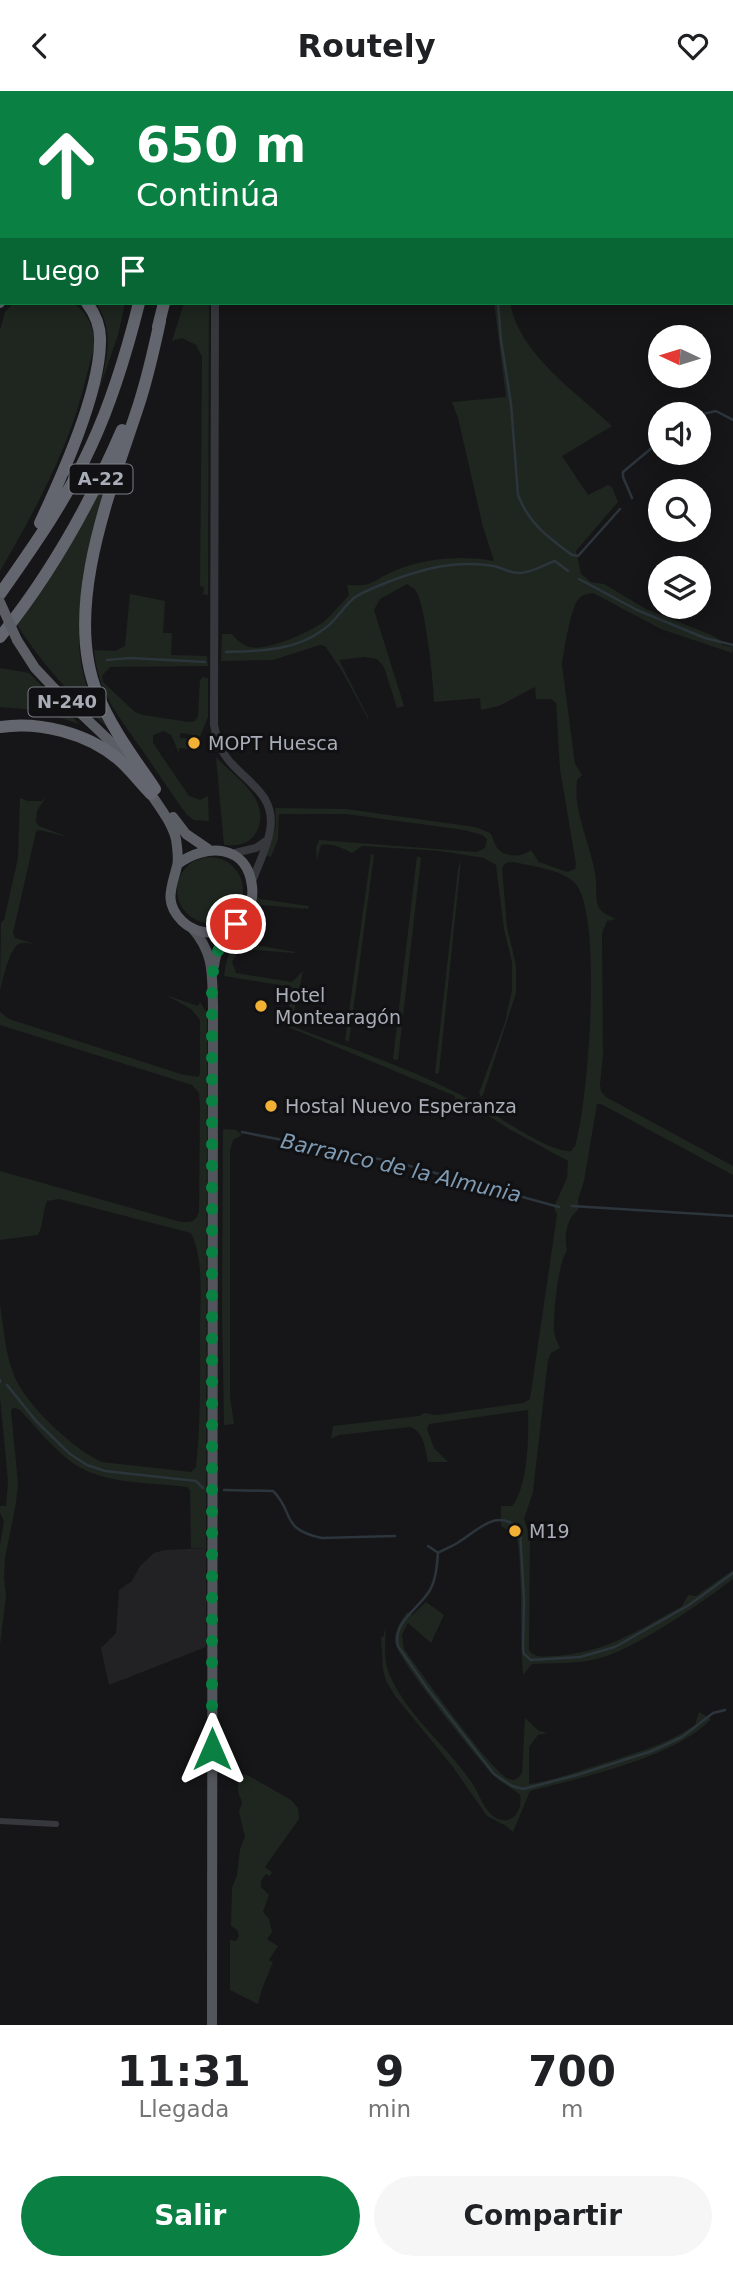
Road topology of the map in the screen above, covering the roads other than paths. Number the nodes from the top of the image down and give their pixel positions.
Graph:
1 (88, 305) edge
2 (138, 305) edge
3 (164, 305) edge
4 (215, 305) edge
5 (160, 321) junction
6 (0, 593) edge
7 (0, 603) edge
8 (0, 637) edge
9 (0, 727) edge
10 (153, 791) junction
11 (269, 835) junction
12 (181, 837) junction
13 (208, 849) junction
14 (231, 854) junction
15 (178, 864) junction
16 (252, 882) junction
17 (236, 924) junction
18 (192, 928) junction
19 (212, 977) junction
20 (0, 1821) edge
21 (56, 1824) dead end
22 (212, 2025) edge

1 - 6 highway
2 - 6 highway, A-22
3 - 5 highway, A-22
4 - 11 street
5 - 8 highway, A-22
5 - 10 highway
7 - 10 highway, N-240, bridge
9 - 10 highway
10 - 12 highway, N-240
11 - 14 street
11 - 16 street
12 - 13 highway
12 - 15 highway
13 - 14 highway
13 - 15 highway
14 - 16 highway
15 - 18 highway
16 - 17 highway
17 - 18 highway
17 - 19 main road
18 - 19 main road
19 - 22 main road
20 - 21 street

